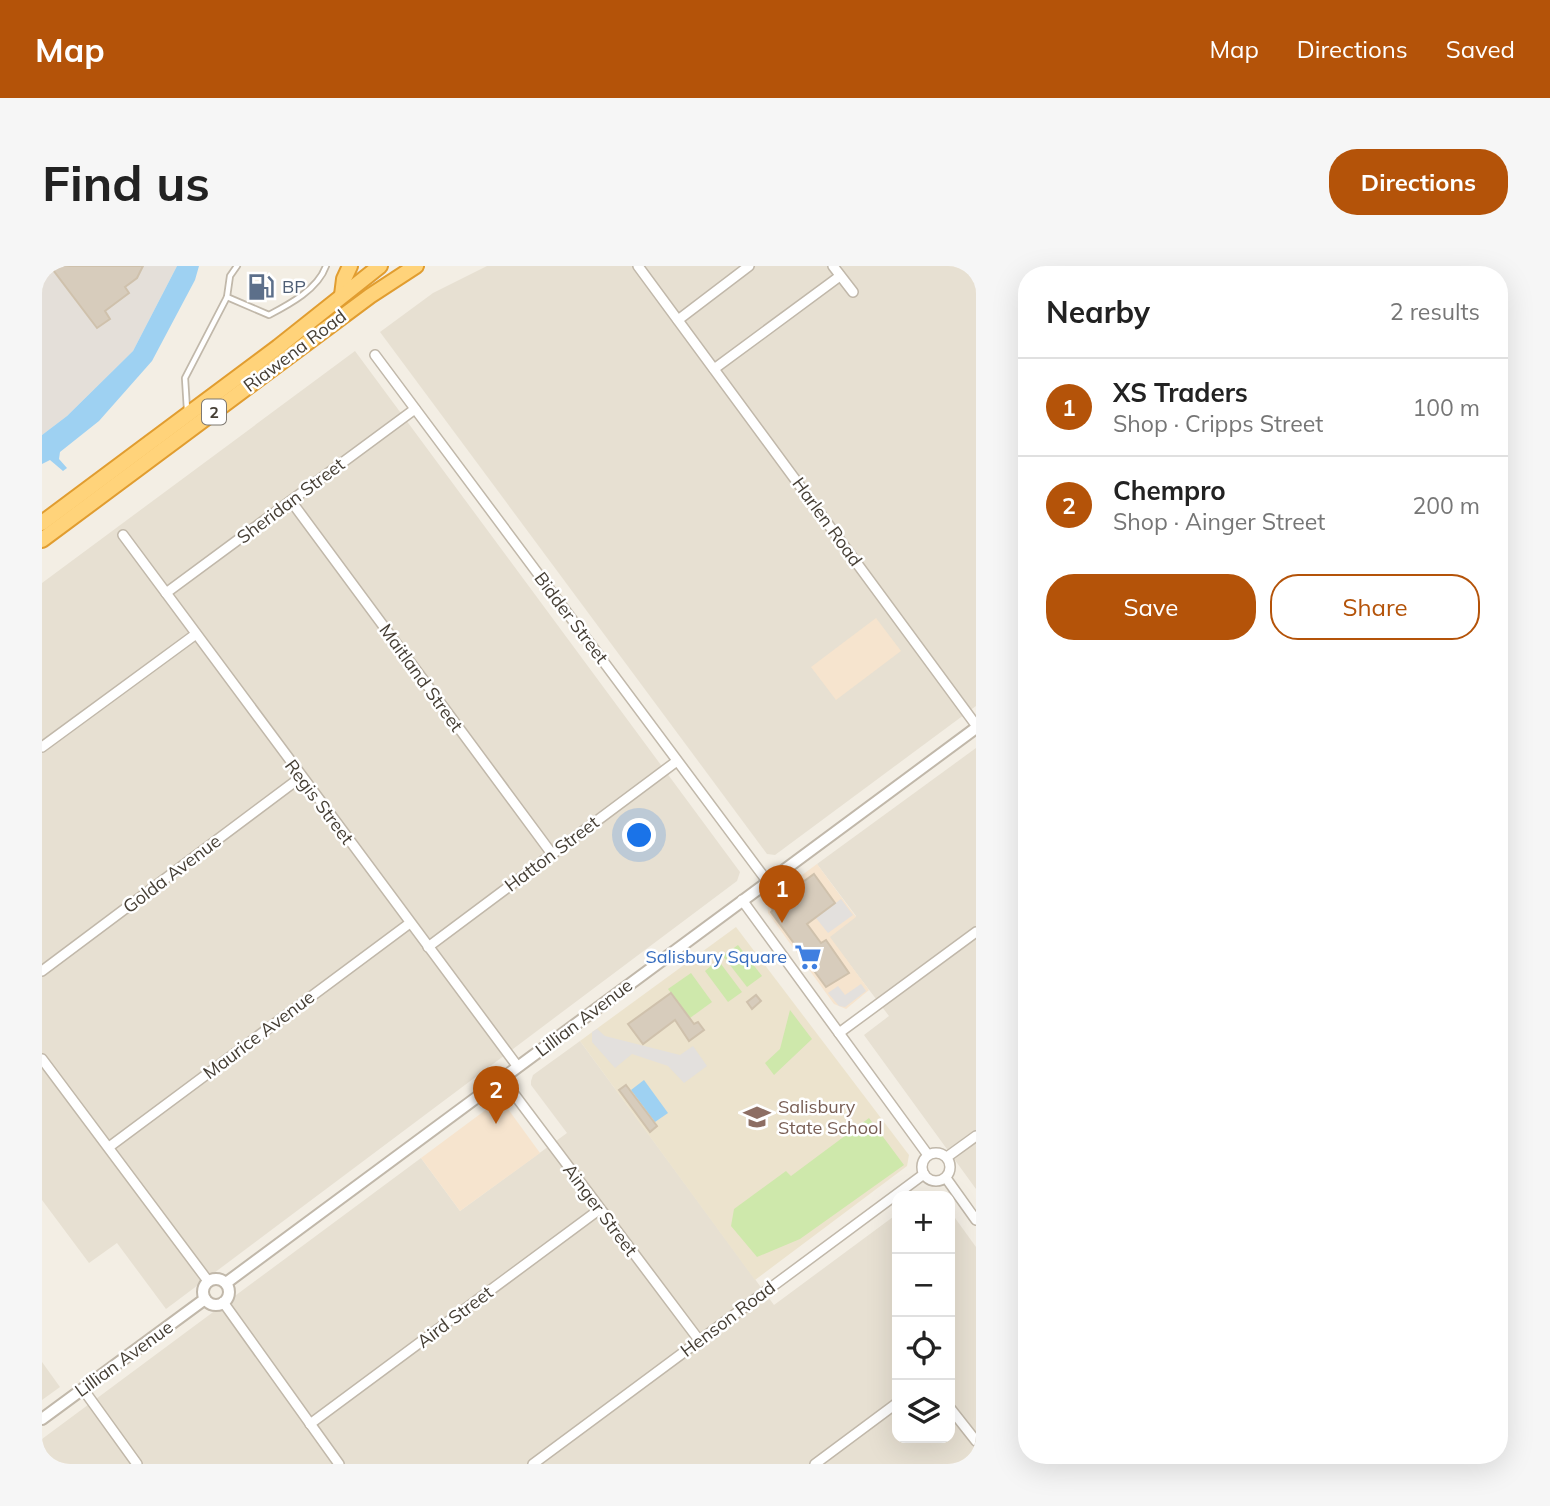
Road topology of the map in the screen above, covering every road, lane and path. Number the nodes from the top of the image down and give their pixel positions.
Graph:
1 (237, 266) edge
2 (326, 266) edge
3 (350, 266) edge
4 (416, 266) edge
5 (638, 266) edge
6 (749, 266) edge
7 (833, 266) edge
8 (377, 267) edge
9 (392, 276) edge
10 (840, 276) junction
11 (853, 292) dead end
12 (342, 295) junction
13 (227, 297) junction
14 (678, 320) junction
15 (375, 355) dead end
16 (714, 369) junction
17 (415, 409) junction
18 (187, 414) junction
19 (291, 501) junction
20 (42, 523) edge
21 (123, 535) dead end
22 (42, 540) edge
23 (166, 593) junction
24 (195, 634) junction
25 (976, 726) edge
26 (42, 747) edge
27 (677, 761) junction
28 (301, 777) junction
29 (552, 854) junction
30 (767, 881) junction
31 (741, 900) junction
32 (410, 923) junction
33 (976, 932) edge
34 (428, 947) junction
35 (42, 971) edge
36 (839, 1033) junction
37 (42, 1059) edge
38 (518, 1067) junction
39 (502, 1078) junction
40 (976, 1136) edge
41 (109, 1147) junction
42 (928, 1155) junction
43 (947, 1157) junction
44 (924, 1174) junction
45 (946, 1178) junction
46 (600, 1209) junction
47 (976, 1220) edge
48 (208, 1281) junction
49 (226, 1283) junction
50 (205, 1299) junction
51 (223, 1303) junction
52 (699, 1340) junction
53 (83, 1389) junction
54 (892, 1407) edge
55 (955, 1414) edge
56 (42, 1419) edge
57 (310, 1424) junction
58 (976, 1441) edge
59 (136, 1464) edge
60 (339, 1464) edge
61 (533, 1464) edge
62 (815, 1464) edge

1 - 13 lane
2 - 13 lane
3 - 12 highway
4 - 9 highway, Riawena Road / 2
5 - 14 street, Harlen Road
6 - 14 street
7 - 10 street
8 - 9 street
8 - 12 highway, Riawena Road / 2
9 - 22 highway, Riawena Road / 2
10 - 11 street
10 - 16 street
12 - 18 highway, Riawena Road / 2
13 - 18 lane
14 - 16 street, Harlen Road
15 - 17 street, Bidder Street
16 - 25 street, Harlen Road
17 - 19 street, Sheridan Street
17 - 27 street, Bidder Street
18 - 20 highway, Riawena Road / 2
19 - 23 street, Sheridan Street
19 - 29 street, Maitland Street
21 - 23 street, Regis Street
23 - 24 street, Regis Street
24 - 26 street
24 - 28 street, Regis Street
25 - 30 street, Lillian Avenue
27 - 29 street, Hatton Street
27 - 30 street, Bidder Street
28 - 32 street, Regis Street
28 - 35 street, Golda Avenue
29 - 34 street, Hatton Street
30 - 31 street, Lillian Avenue
31 - 36 street
31 - 38 street, Lillian Avenue
32 - 34 street, Regis Street
32 - 41 street, Maurice Avenue
33 - 36 street
34 - 38 street, Regis Street
36 - 42 street
37 - 41 street
38 - 39 street, Lillian Avenue
39 - 46 street, Ainger Street
39 - 49 street, Lillian Avenue
40 - 43 street
41 - 48 street
42 - 43 street
42 - 44 street
43 - 45 street
44 - 45 street
44 - 52 street, Henson Road
45 - 47 street
46 - 52 street, Ainger Street
46 - 57 street, Aird Street
48 - 49 street
48 - 50 street
49 - 51 street
50 - 51 street
50 - 53 street, Lillian Avenue
51 - 57 street
52 - 61 street, Henson Road
53 - 56 street, Lillian Avenue
53 - 59 street
54 - 62 street
55 - 58 street
57 - 60 street

